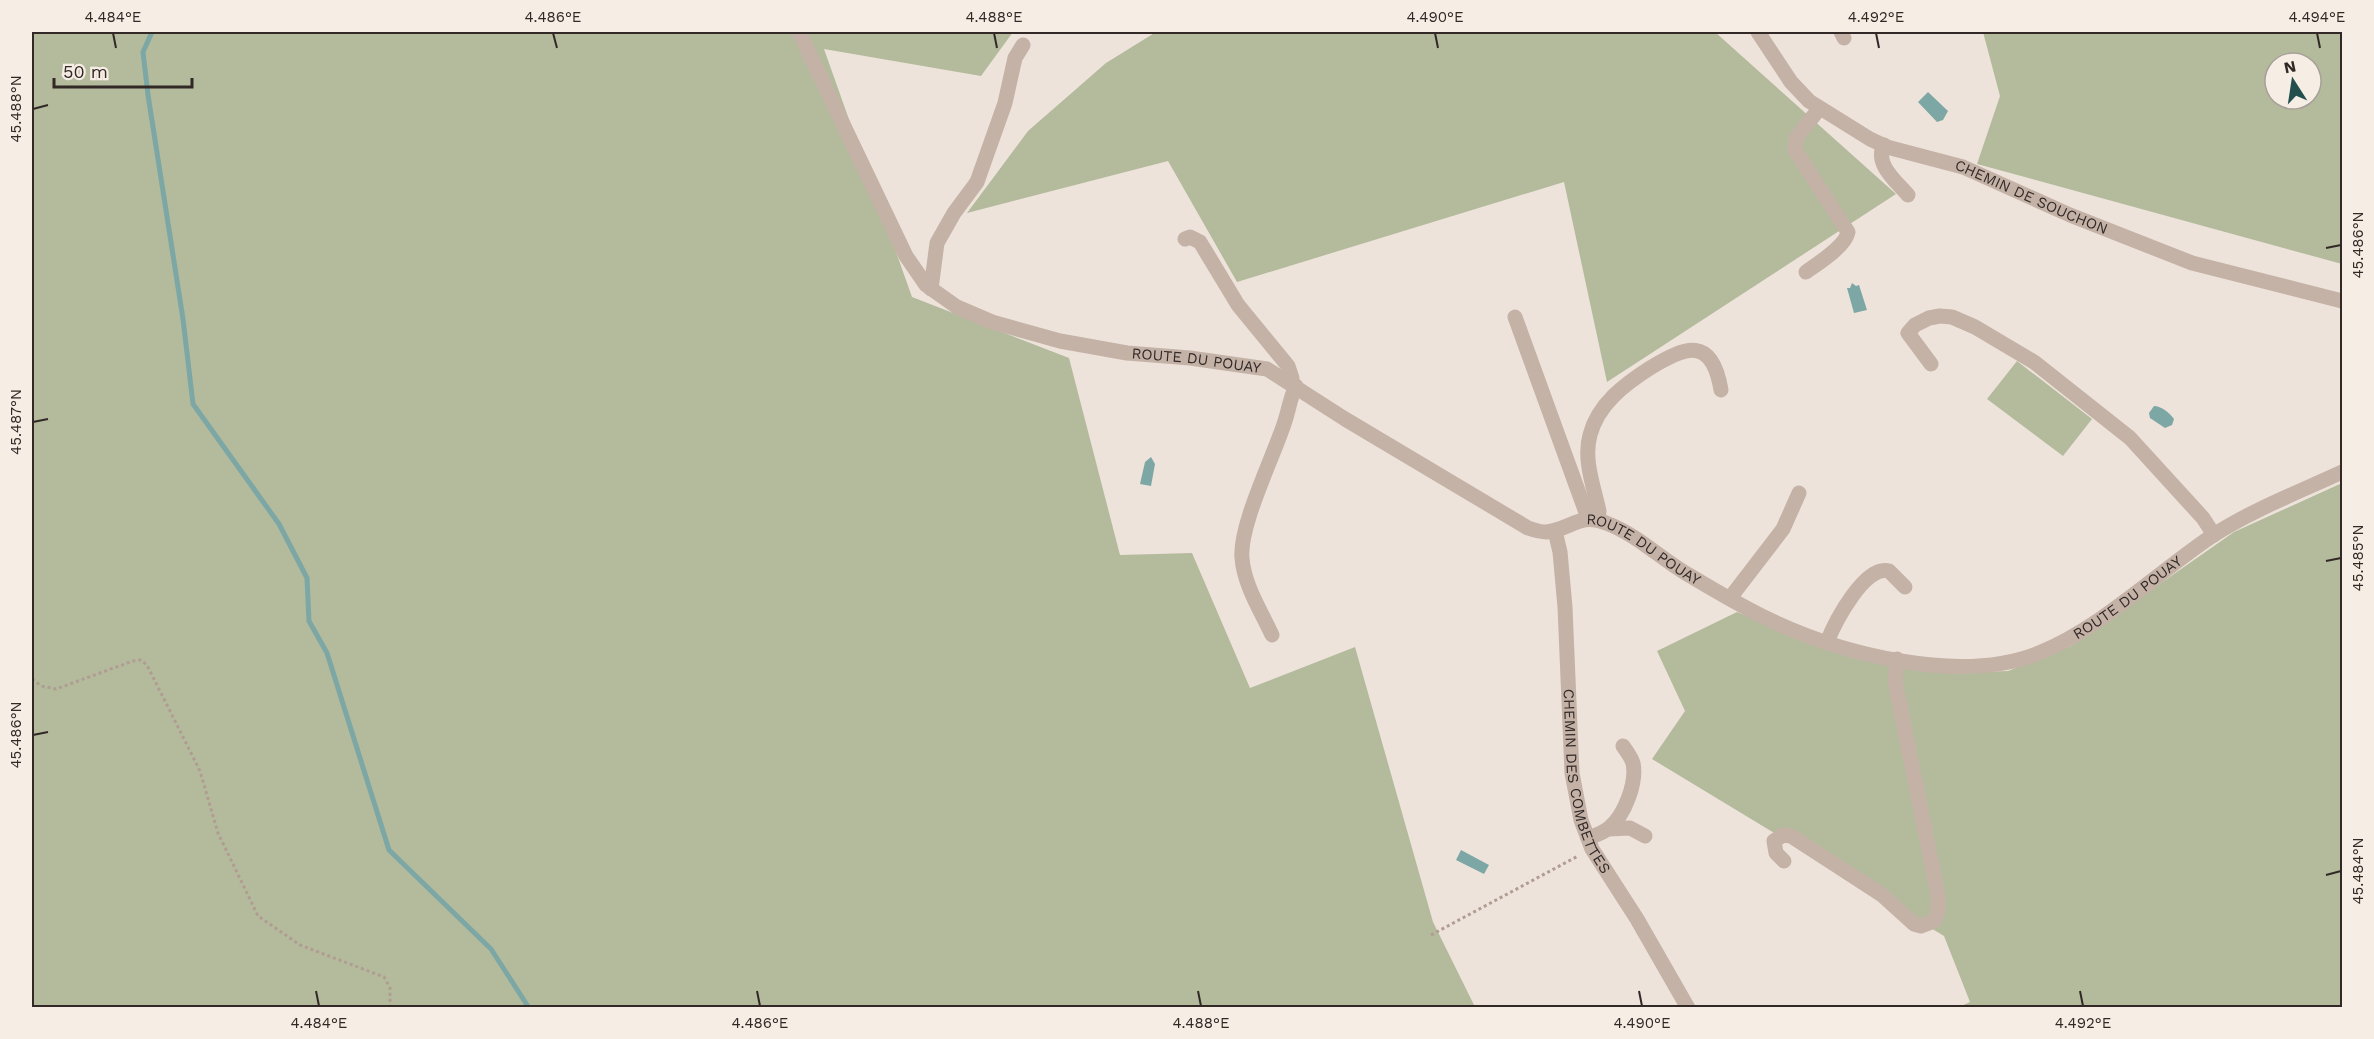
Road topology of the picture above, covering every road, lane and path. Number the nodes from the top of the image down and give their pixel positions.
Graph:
1 (799, 32) edge
2 (1758, 32) edge
3 (1023, 45) dead end
4 (1819, 109) junction
5 (1884, 145) junction
6 (1908, 195) dead end
7 (1185, 239) dead end
8 (1806, 272) dead end
9 (931, 289) junction
10 (2343, 301) edge
11 (1515, 317) dead end
12 (1931, 364) dead end
13 (1293, 384) junction
14 (1721, 390) dead end
15 (2343, 472) edge
16 (1799, 493) dead end
17 (1593, 519) junction
18 (1555, 531) junction
19 (2214, 535) junction
20 (1905, 587) dead end
21 (1730, 598) junction
22 (1272, 635) dead end
23 (1827, 642) junction
24 (1897, 659) junction
25 (32, 679) edge
26 (1623, 746) dead end
27 (1608, 829) junction
28 (1645, 836) dead end
29 (1590, 843) junction
30 (1784, 861) dead end
31 (1431, 935) dead end
32 (390, 1008) edge
33 (1688, 1008) edge

1 - 9 street, ROUTE DU POUAY
2 - 4 street, CHEMIN DE SOUCHON
3 - 9 street
4 - 5 street, CHEMIN DE SOUCHON
4 - 8 street
5 - 6 street
5 - 10 street, CHEMIN DE SOUCHON
7 - 13 street
9 - 13 street, ROUTE DU POUAY
11 - 17 street
12 - 19 street
13 - 18 street, ROUTE DU POUAY
13 - 22 street
14 - 17 street
15 - 19 street, ROUTE DU POUAY
16 - 21 street
17 - 18 street, ROUTE DU POUAY
17 - 21 street, ROUTE DU POUAY
18 - 29 street, CHEMIN DES COMBETTES
19 - 24 street, ROUTE DU POUAY
20 - 23 street
21 - 23 street, ROUTE DU POUAY
23 - 24 street, ROUTE DU POUAY
24 - 30 street
25 - 32 path
26 - 27 street
27 - 28 street
27 - 29 street
29 - 31 path
29 - 33 street, CHEMIN DES COMBETTES

